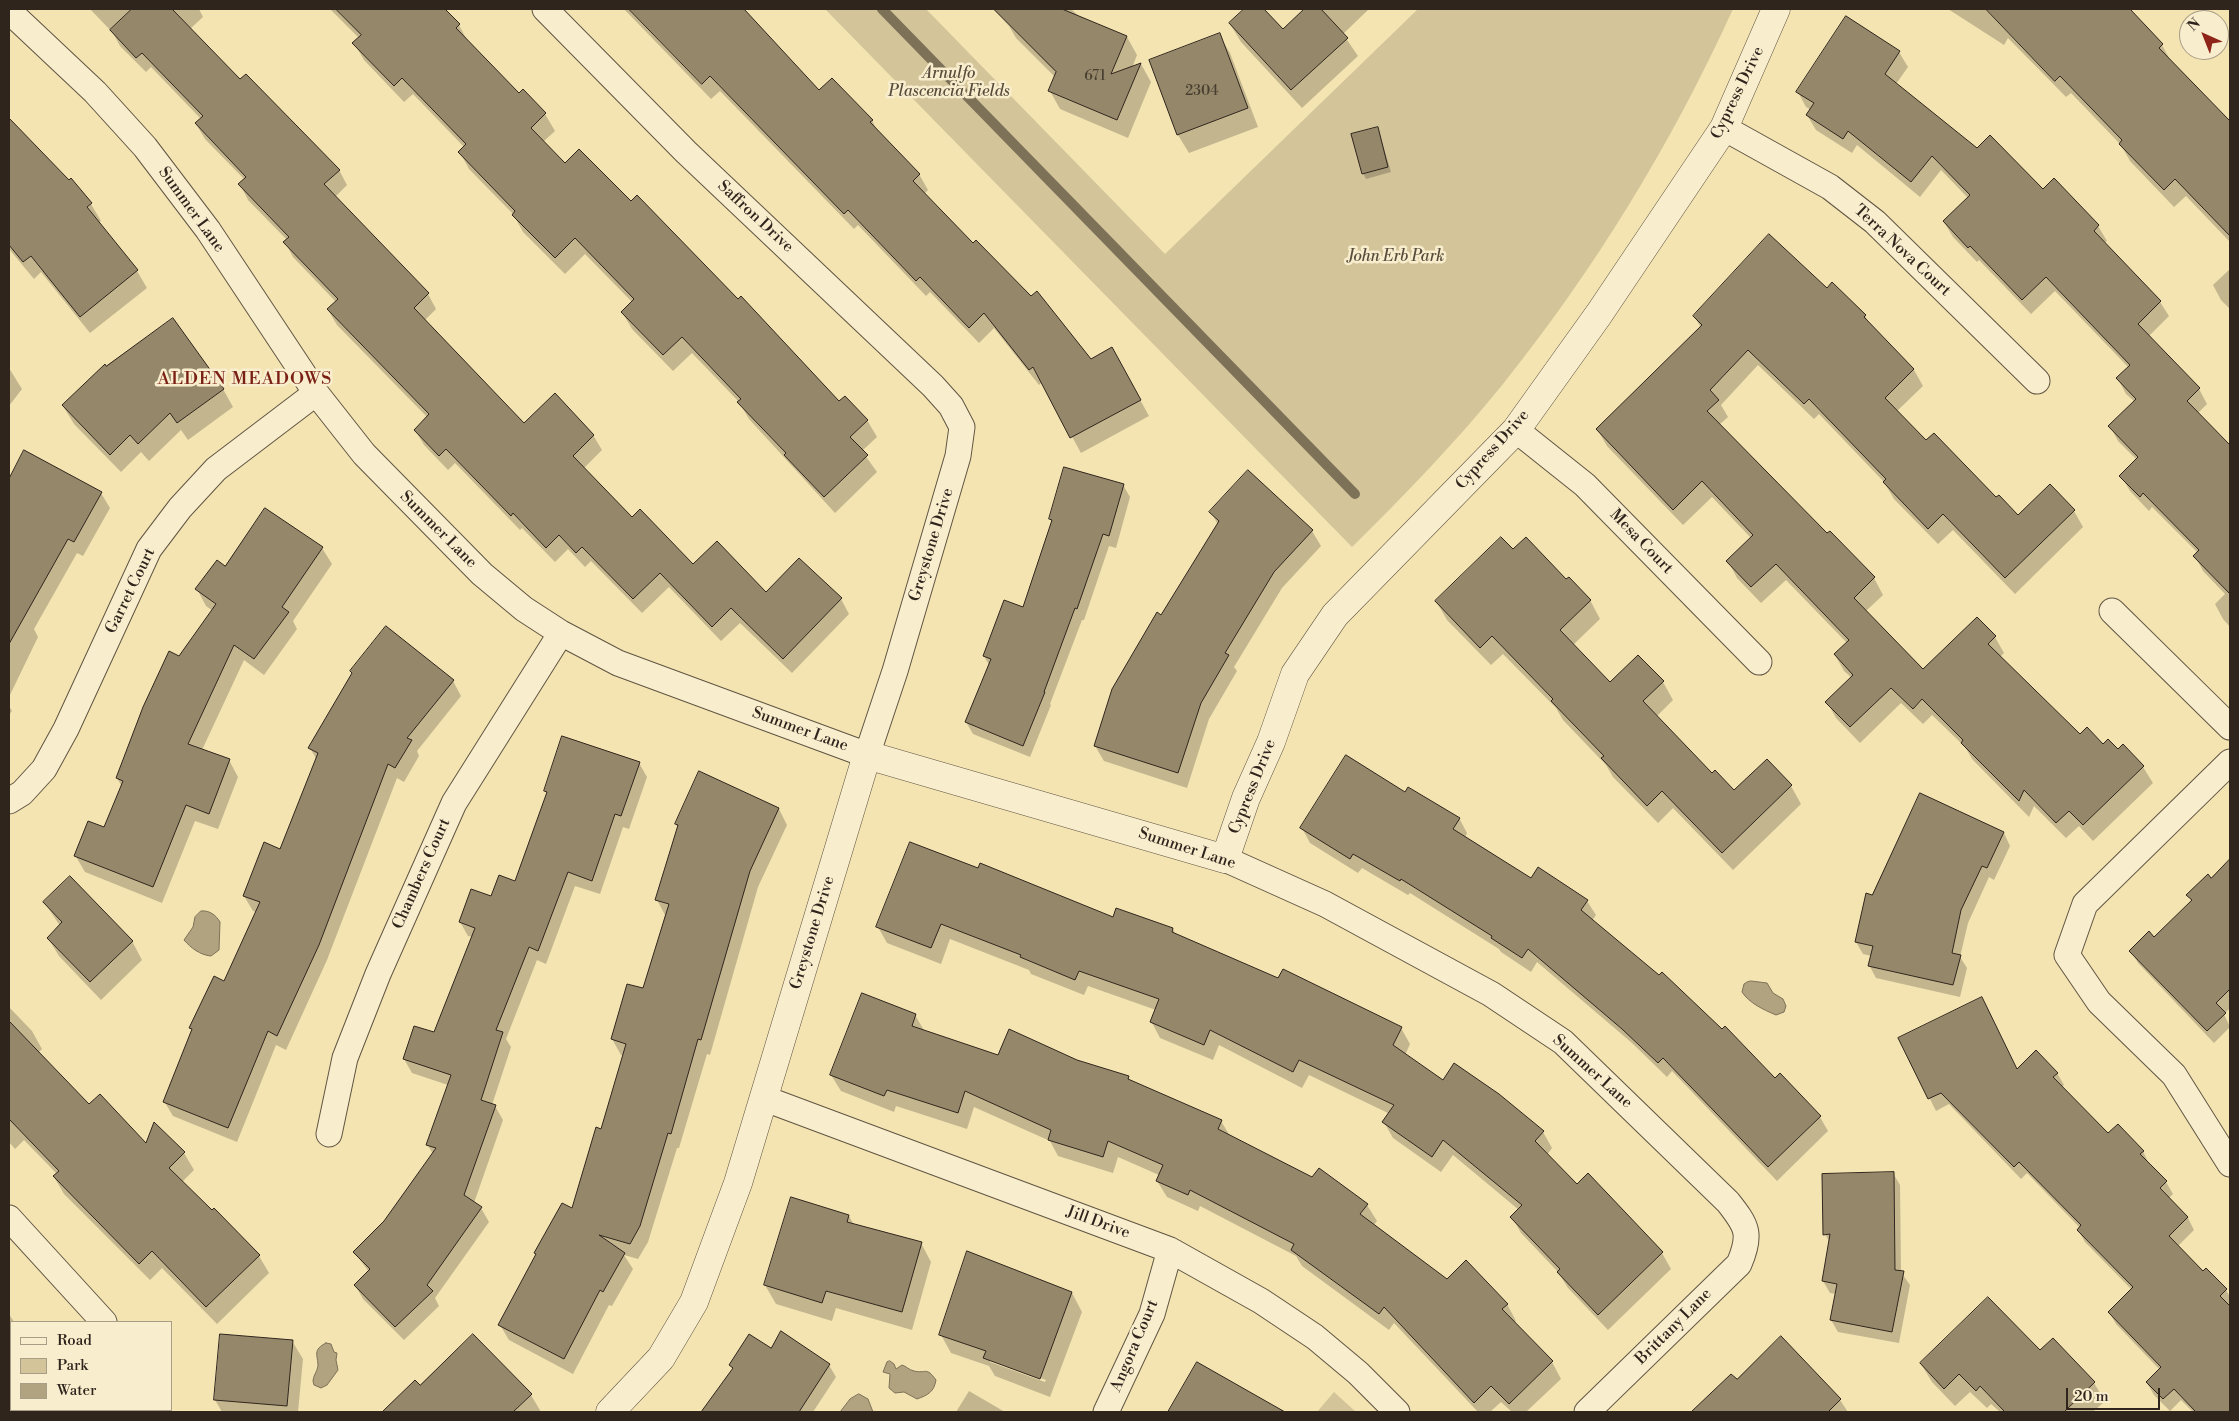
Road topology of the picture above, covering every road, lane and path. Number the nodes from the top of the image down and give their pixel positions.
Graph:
1 (545, 9) edge
2 (1776, 9) edge
3 (9, 11) edge
4 (1724, 128) junction
5 (2037, 381) dead end
6 (316, 393) junction
7 (962, 427) joint
8 (1516, 430) junction
9 (2112, 612) dead end
10 (561, 633) junction
11 (1759, 662) dead end
12 (2230, 727) edge
13 (867, 755) junction
14 (2230, 762) edge
15 (9, 801) edge
16 (1225, 859) junction
17 (763, 1098) junction
18 (329, 1134) dead end
19 (2230, 1164) edge
20 (9, 1218) edge
21 (1746, 1233) joint
22 (1170, 1250) junction
23 (103, 1321) edge
24 (610, 1412) edge
25 (1106, 1412) edge
26 (1397, 1412) edge
27 (1588, 1412) edge

1 - 7 street, Saffron Drive
2 - 4 street, Cypress Drive
3 - 6 street, Summer Lane
4 - 5 street, Terra Nova Court
4 - 8 street, Cypress Drive
6 - 10 street, Summer Lane
6 - 15 street, Garret Court
7 - 13 street, Greystone Drive
8 - 11 street, Mesa Court
8 - 16 street, Cypress Drive
9 - 12 street
10 - 13 street, Summer Lane
10 - 18 street, Chambers Court
13 - 16 street, Summer Lane
13 - 17 street, Greystone Drive
14 - 19 street
16 - 21 street, Summer Lane
17 - 22 street, Jill Drive
17 - 24 street, Greystone Drive
20 - 23 street
21 - 27 street, Brittany Lane
22 - 25 street, Angora Court
22 - 26 street, Jill Drive

